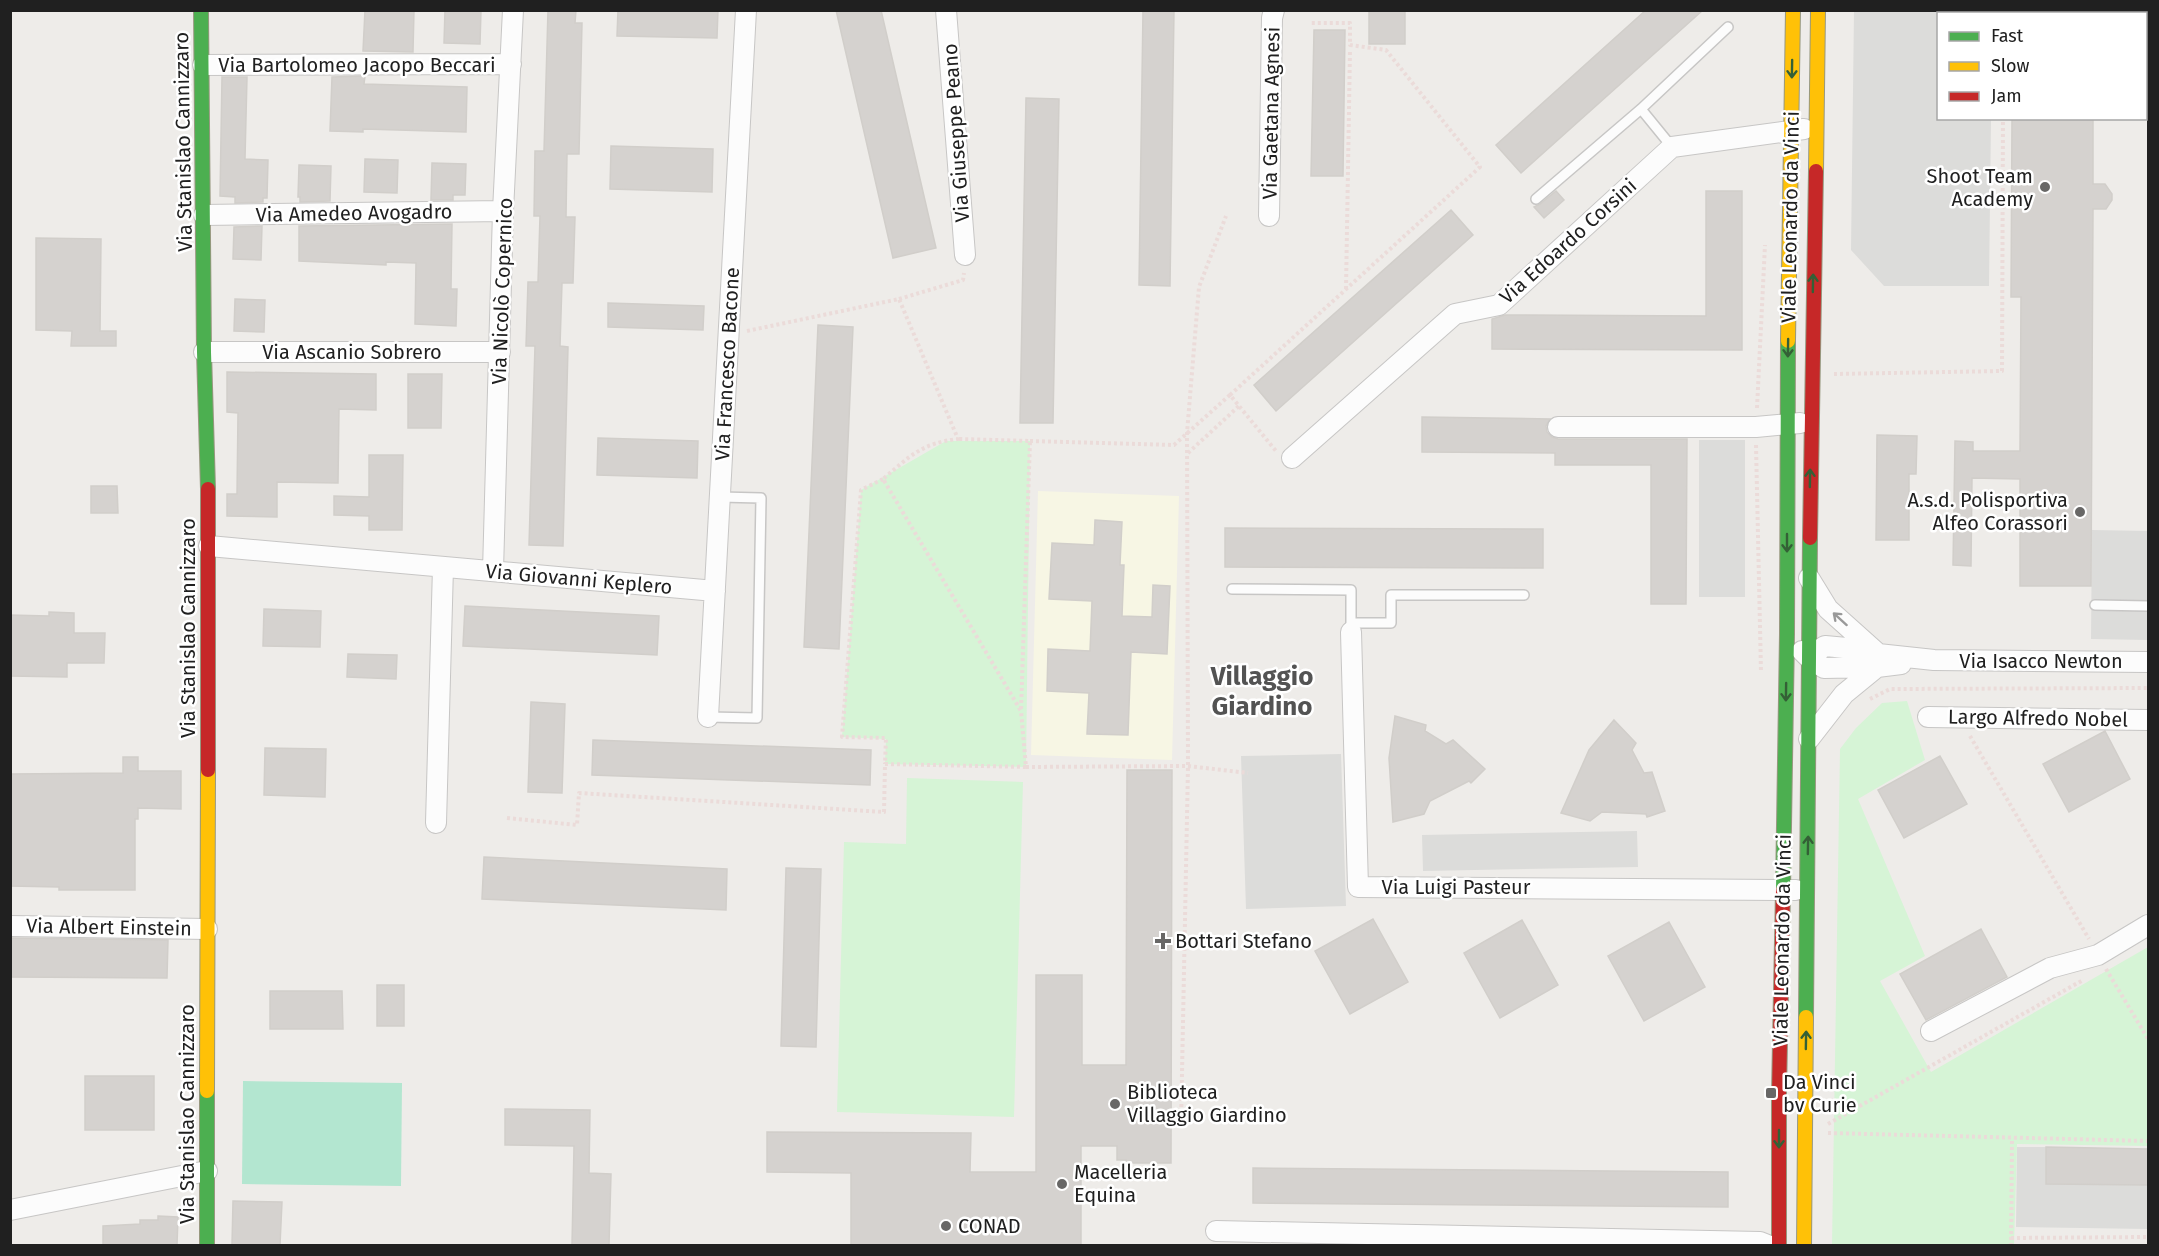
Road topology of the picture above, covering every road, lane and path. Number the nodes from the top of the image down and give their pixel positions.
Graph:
1 (201, 10) edge
2 (513, 10) edge
3 (746, 10) edge
4 (946, 10) edge
5 (1274, 10) edge
6 (1793, 10) edge
7 (1818, 10) edge
8 (1311, 23) dead end
9 (1728, 27) dead end
10 (1350, 49) dead end
11 (511, 64) junction
12 (203, 65) junction
13 (1641, 109) junction
14 (1816, 128) junction
15 (1791, 130) junction
16 (1672, 147) junction
17 (1536, 199) dead end
18 (503, 211) junction
19 (204, 215) junction
20 (1226, 216) dead end
21 (1269, 216) dead end
22 (966, 255) joint
23 (1346, 289) junction
24 (899, 299) junction
25 (728, 334) junction
26 (204, 352) junction
27 (500, 352) junction
28 (1230, 395) junction
29 (1239, 406) junction
30 (1787, 423) junction
31 (1811, 423) junction
32 (1558, 427) dead end
33 (1187, 433) junction
34 (958, 440) junction
35 (1030, 441) junction
36 (1187, 453) junction
37 (1292, 458) joint
38 (883, 479) junction
39 (720, 497) junction
40 (209, 546) junction
41 (443, 567) junction
42 (493, 571) junction
43 (1809, 578) junction
44 (1232, 589) dead end
45 (715, 591) junction
46 (1524, 595) dead end
47 (2095, 605) dead end
48 (2148, 606) edge
49 (1351, 628) junction
50 (1787, 634) junction
51 (1808, 657) junction
52 (1878, 660) junction
53 (2148, 662) edge
54 (2148, 688) edge
55 (1860, 705) dead end
56 (1021, 711) junction
57 (708, 717) joint
58 (1928, 717) dead end
59 (1959, 717) junction
60 (2148, 720) edge
61 (1809, 739) junction
62 (885, 764) junction
63 (1188, 766) junction
64 (1026, 767) junction
65 (1248, 773) dead end
66 (507, 818) dead end
67 (436, 823) dead end
68 (1782, 890) junction
69 (1807, 890) junction
70 (2148, 925) edge
71 (10, 926) edge
72 (207, 929) junction
73 (2106, 962) junction
74 (2085, 979) dead end
75 (1931, 1031) dead end
76 (2148, 1039) edge
77 (1181, 1125) dead end
78 (1824, 1126) dead end
79 (1824, 1133) dead end
80 (2012, 1138) junction
81 (2148, 1141) edge
82 (207, 1171) junction
83 (10, 1210) edge
84 (1216, 1231) dead end
85 (2148, 1237) edge
86 (2011, 1238) junction
87 (207, 1245) edge
88 (1770, 1245) edge
89 (1779, 1245) edge
90 (1800, 1245) edge
91 (2011, 1245) edge

1 - 12 street, Via Stanislao Cannizzaro
2 - 11 street, Via Nicolò Copernico
3 - 25 street, Via Francesco Bacone
4 - 22 street, Via Giuseppe Peano
5 - 21 street, Via Gaetana Agnesi
6 -> 15 street, Viale Leonardo da Vinci
7 - 14 street, Viale Leonardo da Vinci
8 - 23 path
9 - 13 lane
10 - 23 path
11 - 12 street, Via Bartolomeo Jacopo Beccari
11 - 18 street, Via Nicolò Copernico
12 - 19 street, Via Stanislao Cannizzaro
13 - 16 lane
13 - 17 lane
14 - 15 street
31 -> 14 street, Viale Leonardo da Vinci
15 - 16 street
15 -> 30 street, Viale Leonardo da Vinci
16 - 37 street, Via Edoardo Corsini
18 - 19 street, Via Amedeo Avogadro
18 - 27 street, Via Nicolò Copernico
19 - 26 street, Via Stanislao Cannizzaro
20 - 33 path
22 - 24 path
23 - 28 path
24 - 25 path
24 - 34 path
25 - 39 street, Via Francesco Bacone
26 - 27 street, Via Ascanio Sobrero
26 - 40 street, Via Stanislao Cannizzaro
27 - 42 street, Via Nicolò Copernico
28 - 29 path
28 - 33 path
29 - 36 path
29 - 37 path
30 - 31 street
30 - 32 street
30 -> 50 street, Viale Leonardo da Vinci
43 -> 31 street, Viale Leonardo da Vinci
33 - 35 path
33 - 36 path
34 - 35 path
34 - 38 path
35 - 56 path
36 - 63 path
38 - 56 path
38 - 62 path
39 - 45 street, Via Francesco Bacone
39 - 57 lane
40 - 41 street, Via Giovanni Keplero
40 - 72 street, Via Stanislao Cannizzaro
41 - 42 street, Via Giovanni Keplero
41 - 67 street
42 - 45 street, Via Giovanni Keplero
43 - 51 street, Viale Leonardo da Vinci
52 -> 43 street
44 - 49 lane
45 - 57 street, Via Francesco Bacone
46 - 49 lane
47 - 48 lane
49 - 68 street, Via Luigi Pasteur
50 - 51 street
50 -> 68 street, Viale Leonardo da Vinci
51 - 52 street, Via Isacco Newton
51 - 61 street, Viale Leonardo da Vinci
52 - 53 street, Via Isacco Newton
52 - 61 street
54 - 55 path
56 - 64 path
58 - 59 street, Largo Alfredo Nobel
59 - 60 street, Largo Alfredo Nobel
59 - 73 path
69 -> 61 street, Viale Leonardo da Vinci
62 - 64 path
62 - 66 path
63 - 64 path
63 - 65 path
63 - 77 path
68 - 69 street, Via Luigi Pasteur
68 -> 89 street, Viale Leonardo da Vinci
90 -> 69 street, Viale Leonardo da Vinci
70 - 73 street
71 - 72 street, Via Albert Einstein
72 - 82 street, Via Stanislao Cannizzaro
73 - 75 street
73 - 76 path
74 - 78 path
79 - 80 path
80 - 81 path
80 - 86 path
82 - 83 street
82 - 87 street, Via Stanislao Cannizzaro
84 - 88 street
85 - 86 path
86 - 91 path

